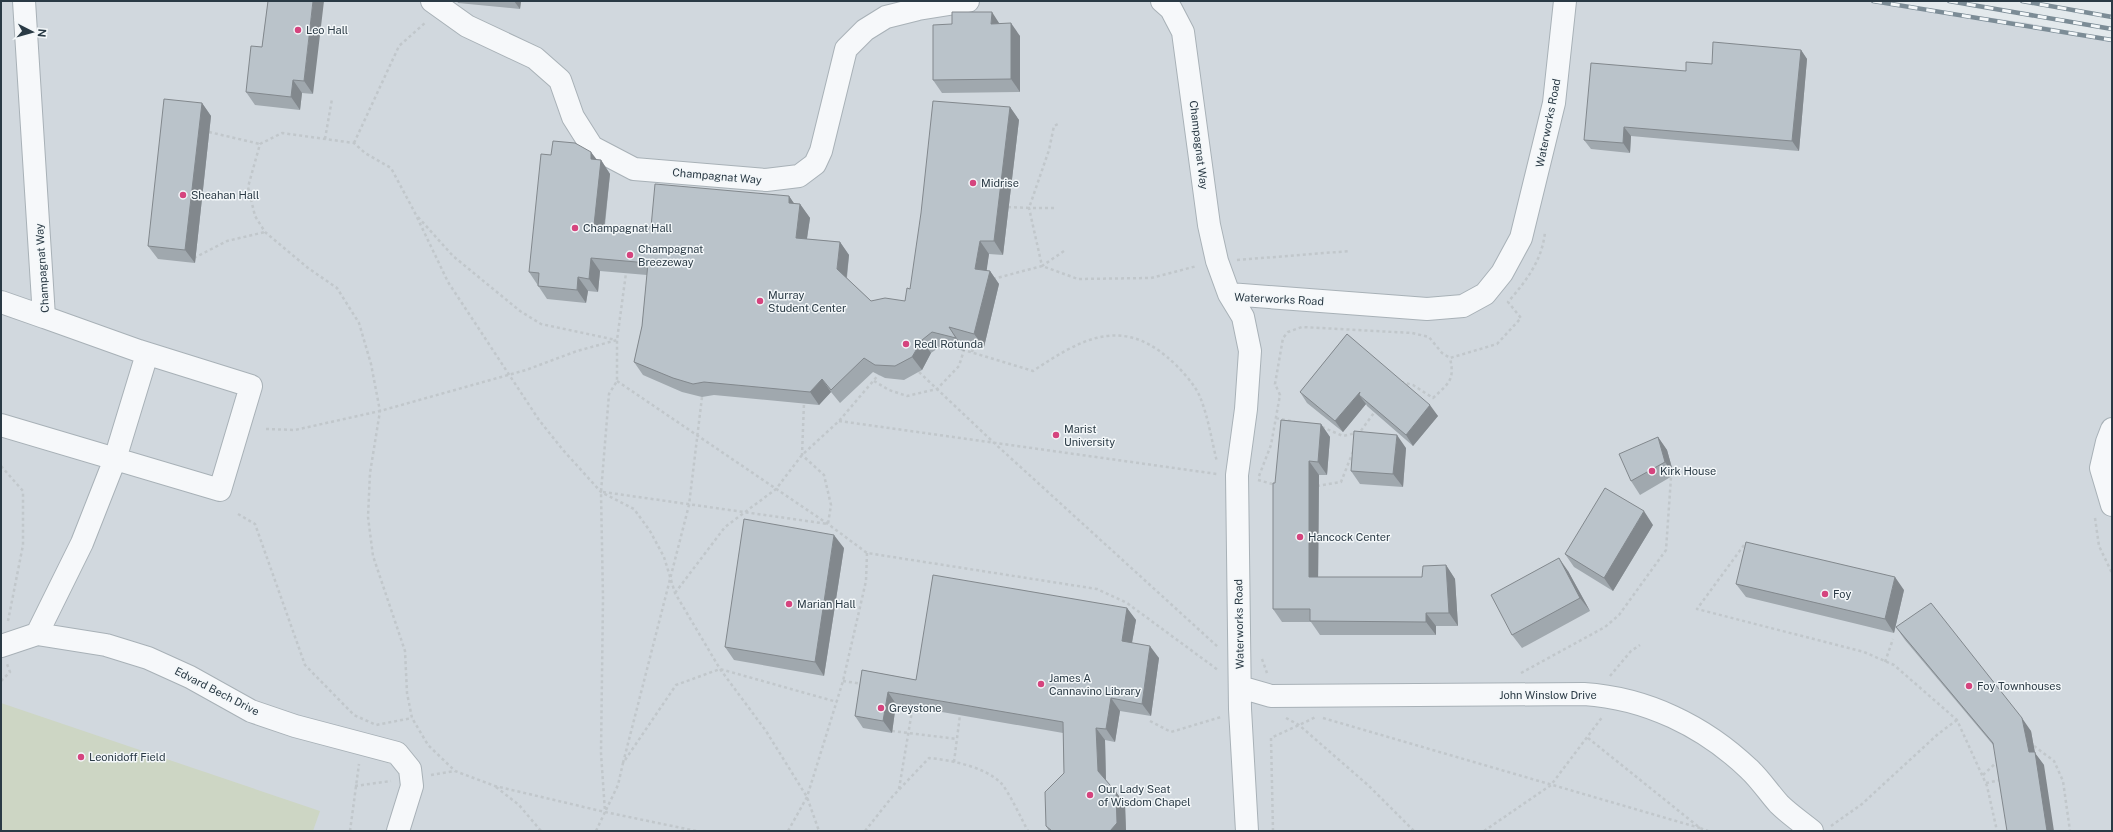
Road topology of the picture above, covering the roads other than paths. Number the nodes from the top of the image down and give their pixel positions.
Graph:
1 (24, 1) edge
2 (968, 1) edge
3 (1162, 1) edge
4 (1564, 1) edge
5 (437, 4) edge
6 (1229, 294) junction
7 (1, 302) edge
8 (44, 317) junction
9 (147, 354) junction
10 (1, 425) edge
11 (2112, 429) edge
12 (114, 459) junction
13 (2112, 505) edge
14 (37, 634) junction
15 (4, 645) edge
16 (1240, 687) junction
17 (1820, 829) edge
18 (398, 831) edge
19 (1247, 831) edge

1 - 8 lane, Champagnat Way
2 - 5 lane, Champagnat Way
3 - 6 lane, Champagnat Way
4 - 6 lane, Waterworks Road
6 - 16 lane, Waterworks Road
7 - 8 lane
8 - 9 lane, Champagnat Way
9 - 12 lane
9 - 12 lane, Champagnat Way
10 - 12 lane
11 - 13 lane
12 - 14 lane
14 - 15 lane, Edvard Bech Drive
14 - 18 lane, Edvard Bech Drive
16 - 17 lane, John Winslow Drive
16 - 19 lane, Waterworks Road

